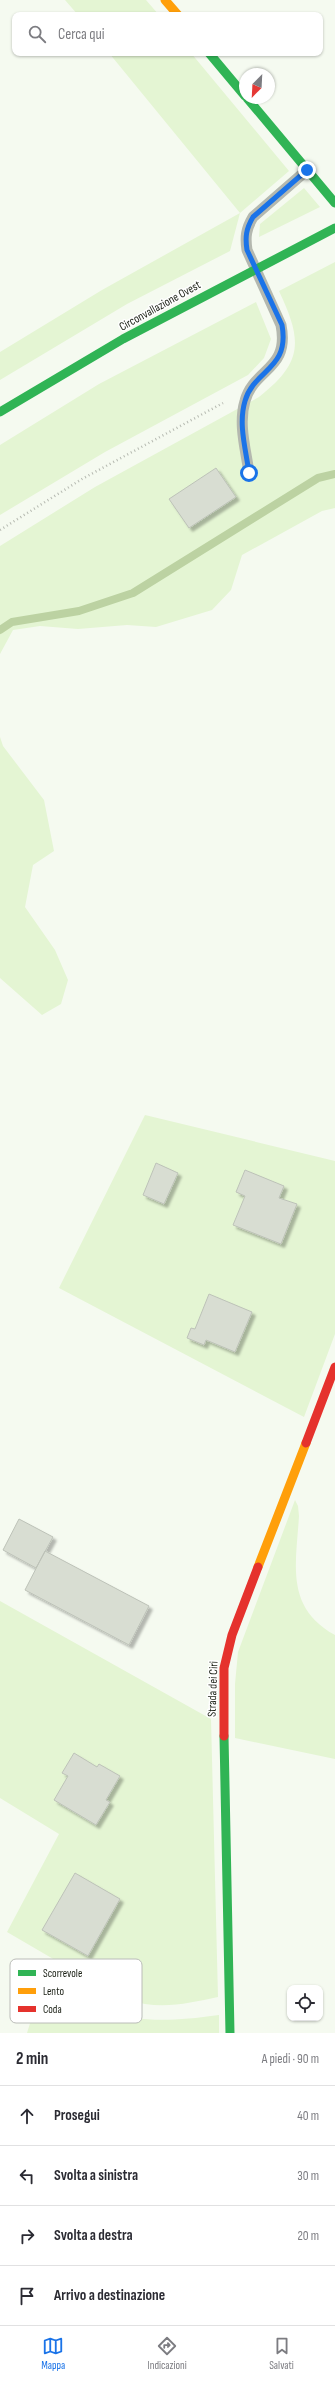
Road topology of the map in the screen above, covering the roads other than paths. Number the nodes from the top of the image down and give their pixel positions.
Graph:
1 (165, 0) edge
2 (175, 12) edge
3 (212, 56) edge
4 (239, 89) edge
5 (252, 104) edge
6 (307, 170) junction
7 (335, 203) edge
8 (335, 228) edge
9 (0, 412) edge
10 (249, 473) dead end
11 (335, 1367) edge
12 (230, 2033) edge

1 - 2 main road
3 - 4 main road
5 - 6 main road
6 - 7 main road
6 - 10 lane
8 - 9 main road, Circonvallazione Ovest
11 - 12 main road, Strada dei Ciri

